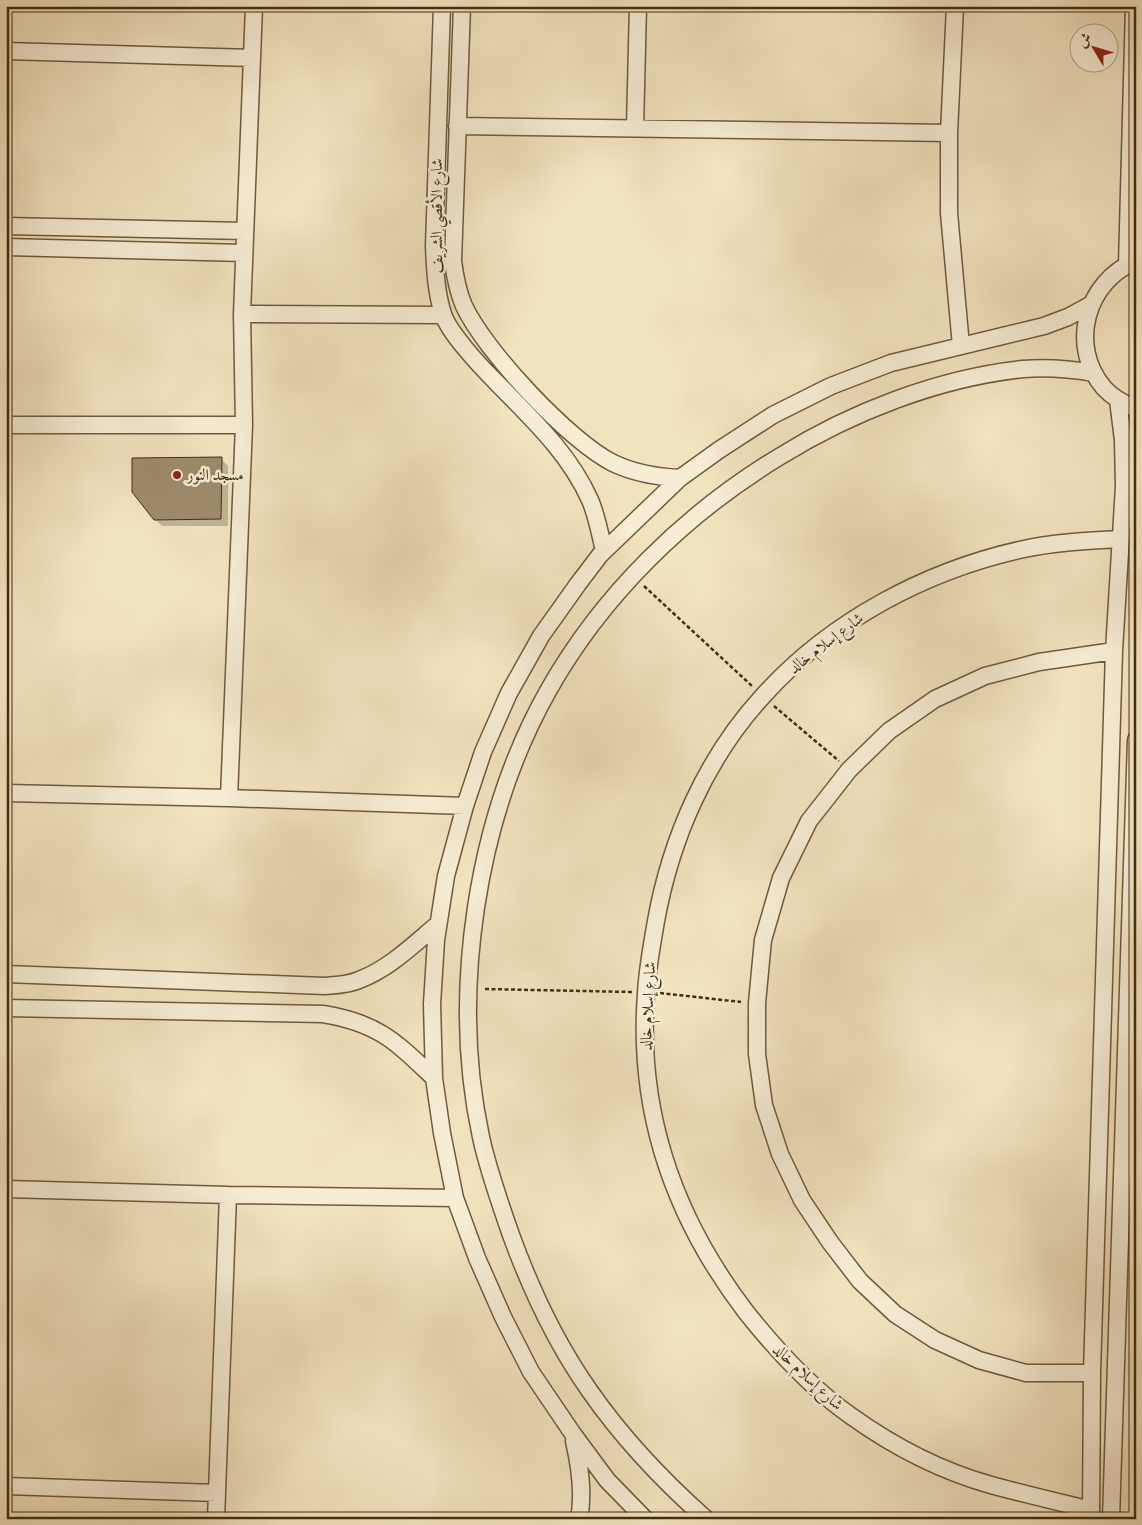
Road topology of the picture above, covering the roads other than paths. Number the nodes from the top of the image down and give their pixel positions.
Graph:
1 (254, 6) edge
2 (442, 6) edge
3 (462, 6) edge
4 (638, 6) edge
5 (955, 6) edge
6 (1134, 6) edge
7 (6, 51) edge
8 (252, 58) junction
9 (457, 126) junction
10 (635, 128) junction
11 (949, 133) junction
12 (6, 226) edge
13 (1132, 229) edge
14 (245, 231) junction
15 (6, 247) edge
16 (244, 253) junction
17 (1131, 263) edge
18 (1090, 305) junction
19 (242, 314) junction
20 (443, 315) junction
21 (962, 346) junction
22 (1094, 373) junction
23 (1118, 400) junction
24 (1136, 409) edge
25 (6, 425) edge
26 (244, 425) junction
27 (1123, 463) junction
28 (680, 478) junction
29 (1136, 490) edge
30 (1120, 539) junction
31 (604, 551) junction
32 (1114, 651) junction
33 (1136, 740) edge
34 (6, 794) edge
35 (229, 798) junction
36 (465, 806) junction
37 (438, 924) junction
38 (6, 974) edge
39 (6, 1008) edge
40 (434, 1078) junction
41 (6, 1189) edge
42 (228, 1195) junction
43 (455, 1198) junction
44 (1092, 1373) junction
45 (573, 1434) junction
46 (6, 1486) edge
47 (217, 1493) junction
48 (1091, 1514) edge
49 (216, 1519) edge
50 (579, 1519) edge
51 (645, 1519) edge
52 (706, 1519) edge
53 (1111, 1519) edge

1 - 8 street
2 - 20 street, شارع الأقصي الشريف
3 - 9 street, شارع الأقصي الشريف
4 - 10 street
5 - 11 street
6 - 13 street
7 - 8 street
8 - 14 street
9 - 10 street
9 - 28 street, شارع الأقصي الشريف
10 - 11 street
11 - 21 street
12 - 14 street
13 - 17 street
14 - 16 street
15 - 16 street
16 - 19 street
17 - 18 street
18 - 21 street
18 - 22 street
19 - 20 street
19 - 26 street
20 - 31 street, شارع الأقصي الشريف
21 - 28 street
22 - 23 street
22 - 52 street
23 - 24 street
23 - 27 street
25 - 26 street
26 - 35 street
27 - 29 street
27 - 30 street
28 - 31 street
30 - 32 street
30 - 48 street, شارع إسلام خالد
31 - 36 street
32 - 44 street
32 - 44 street
33 - 53 street
34 - 35 street
35 - 36 street
36 - 37 street
37 - 38 street
37 - 40 street
39 - 40 street
40 - 43 street
41 - 42 street
42 - 43 street
42 - 47 street
43 - 45 street
44 - 48 street
45 - 50 street
45 - 51 street
46 - 47 street
47 - 49 street

